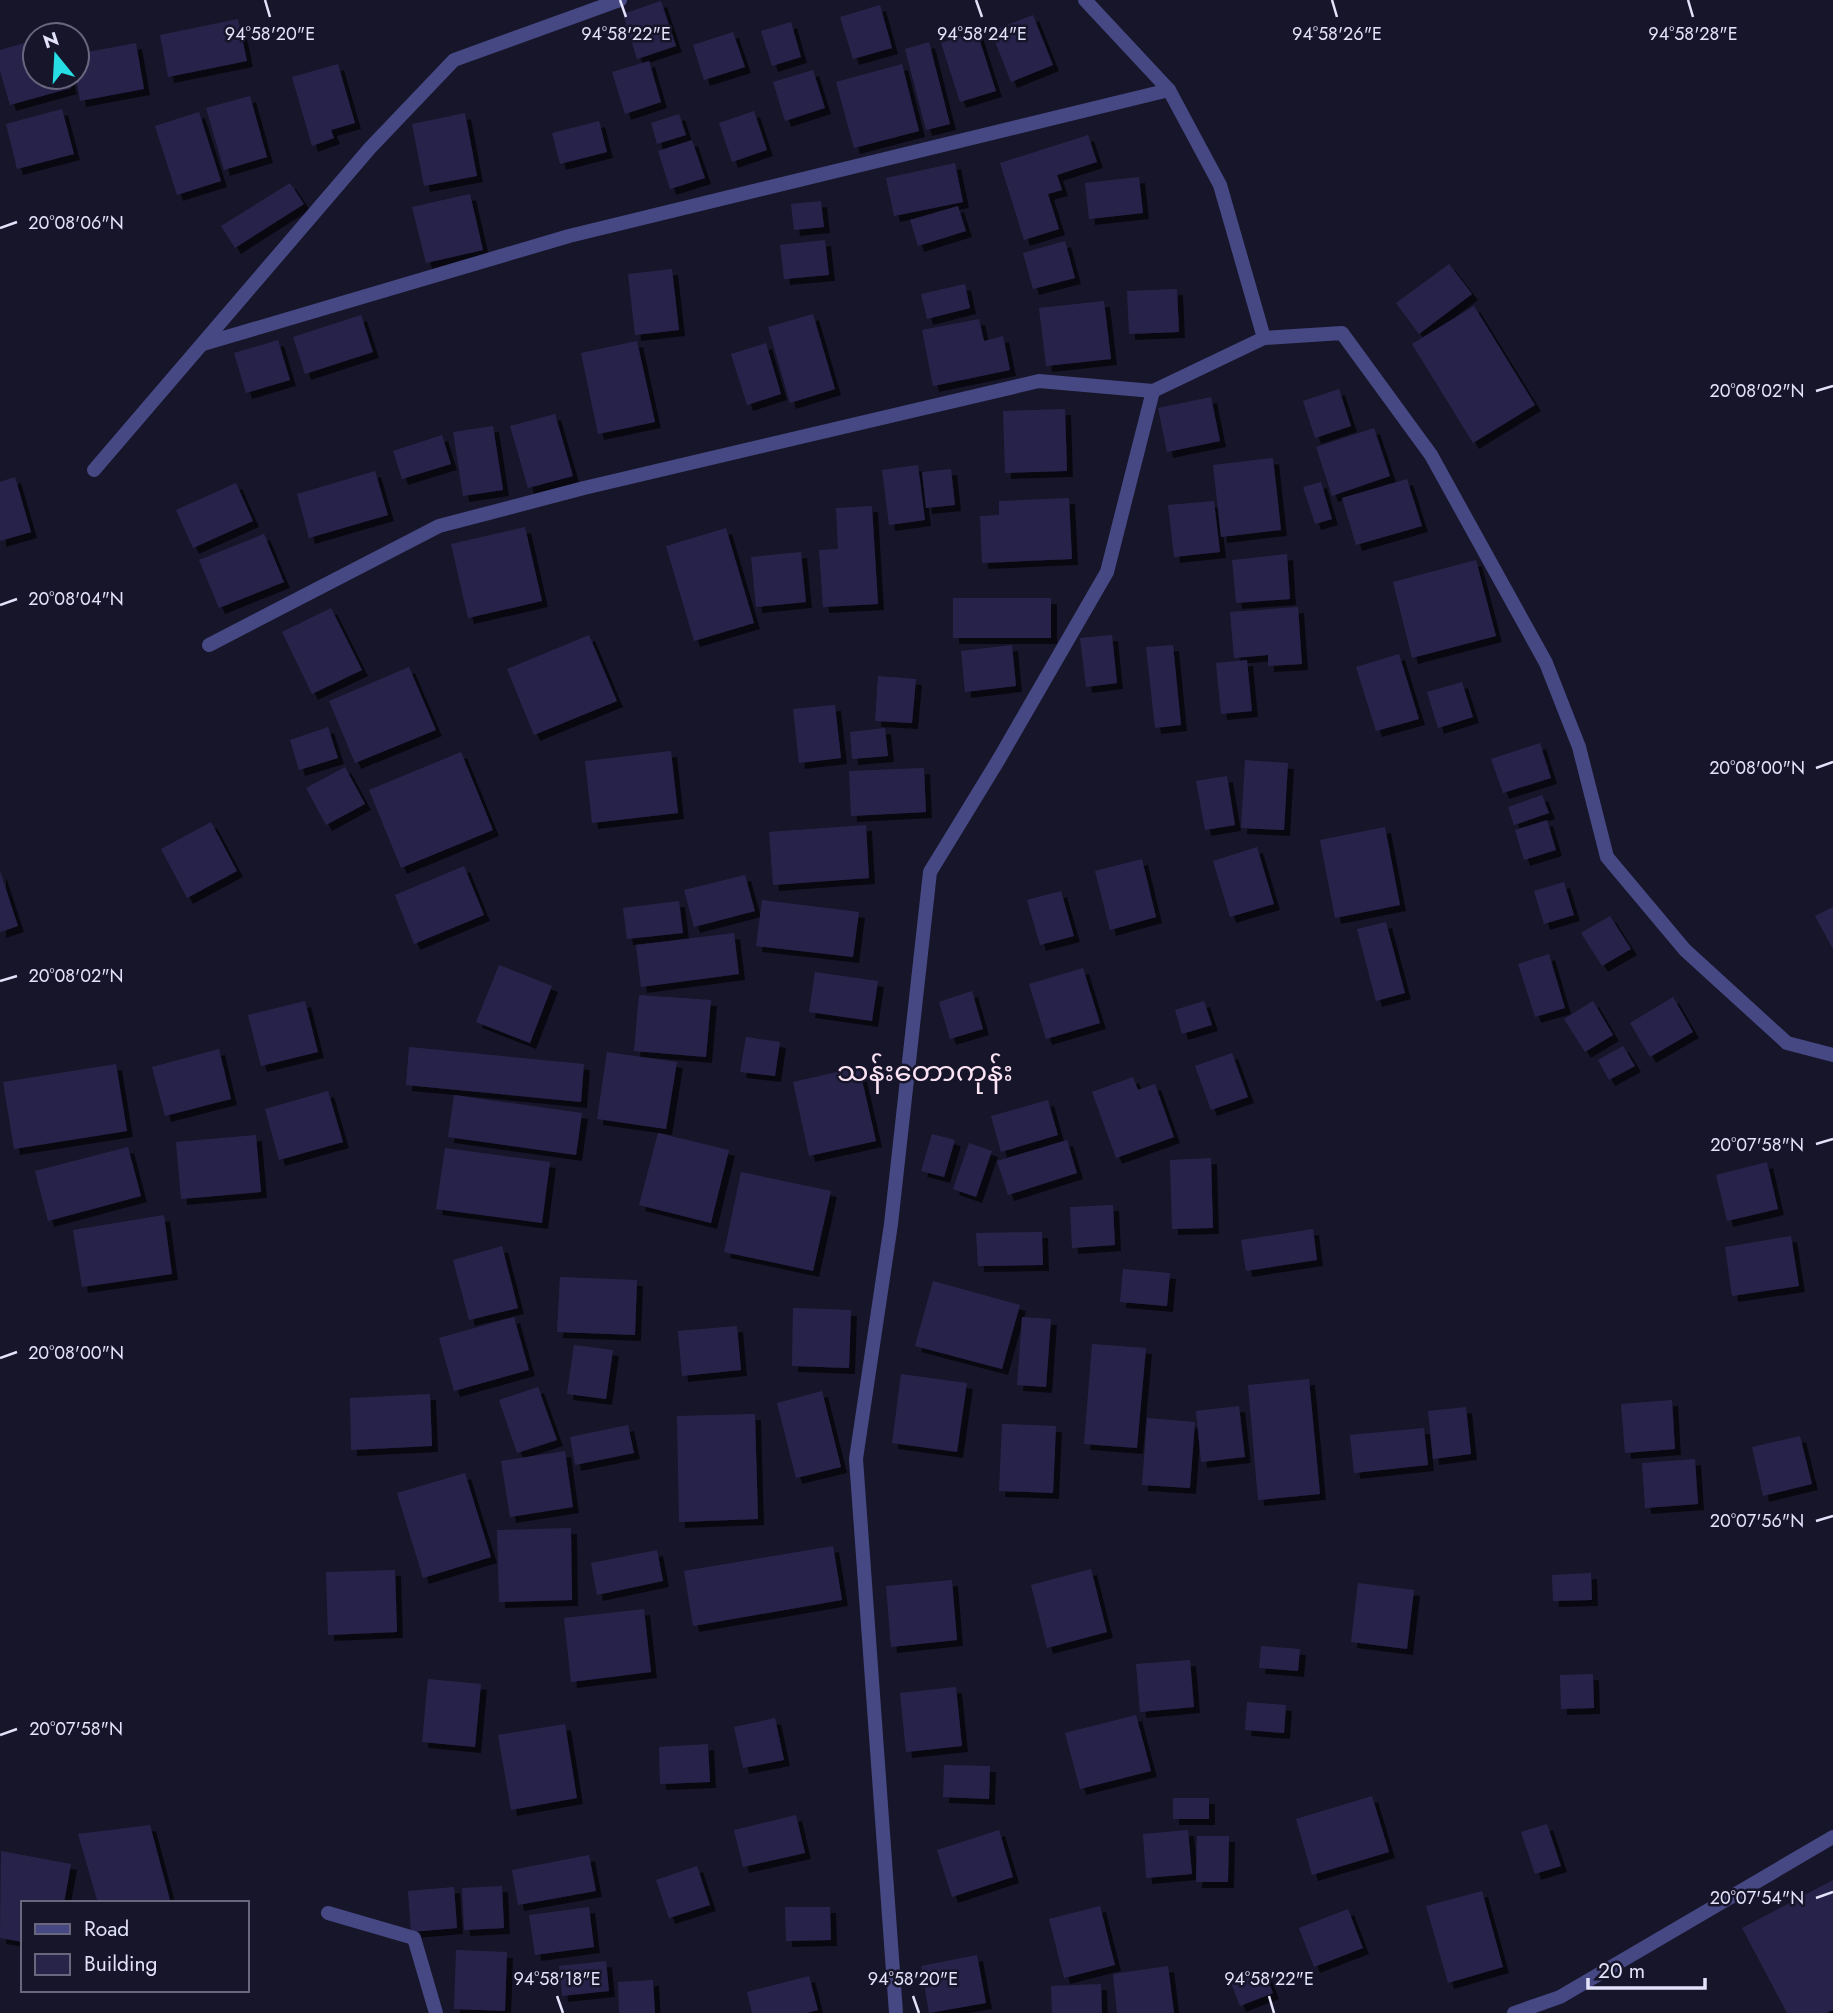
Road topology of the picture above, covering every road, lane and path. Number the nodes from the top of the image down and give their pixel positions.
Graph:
1 (620, 0) edge
2 (1085, 0) edge
3 (1168, 90) junction
4 (1264, 338) junction
5 (203, 344) junction
6 (1153, 391) junction
7 (94, 470) dead end
8 (209, 645) dead end
9 (1833, 1055) edge
10 (1833, 1836) edge
11 (328, 1913) dead end
12 (436, 2013) edge
13 (896, 2013) edge
14 (1514, 2013) edge

1 - 5 street
2 - 3 street
3 - 4 street
3 - 5 street
4 - 6 street
4 - 9 street
5 - 7 street
6 - 8 street
6 - 13 street
10 - 14 street
11 - 12 street

